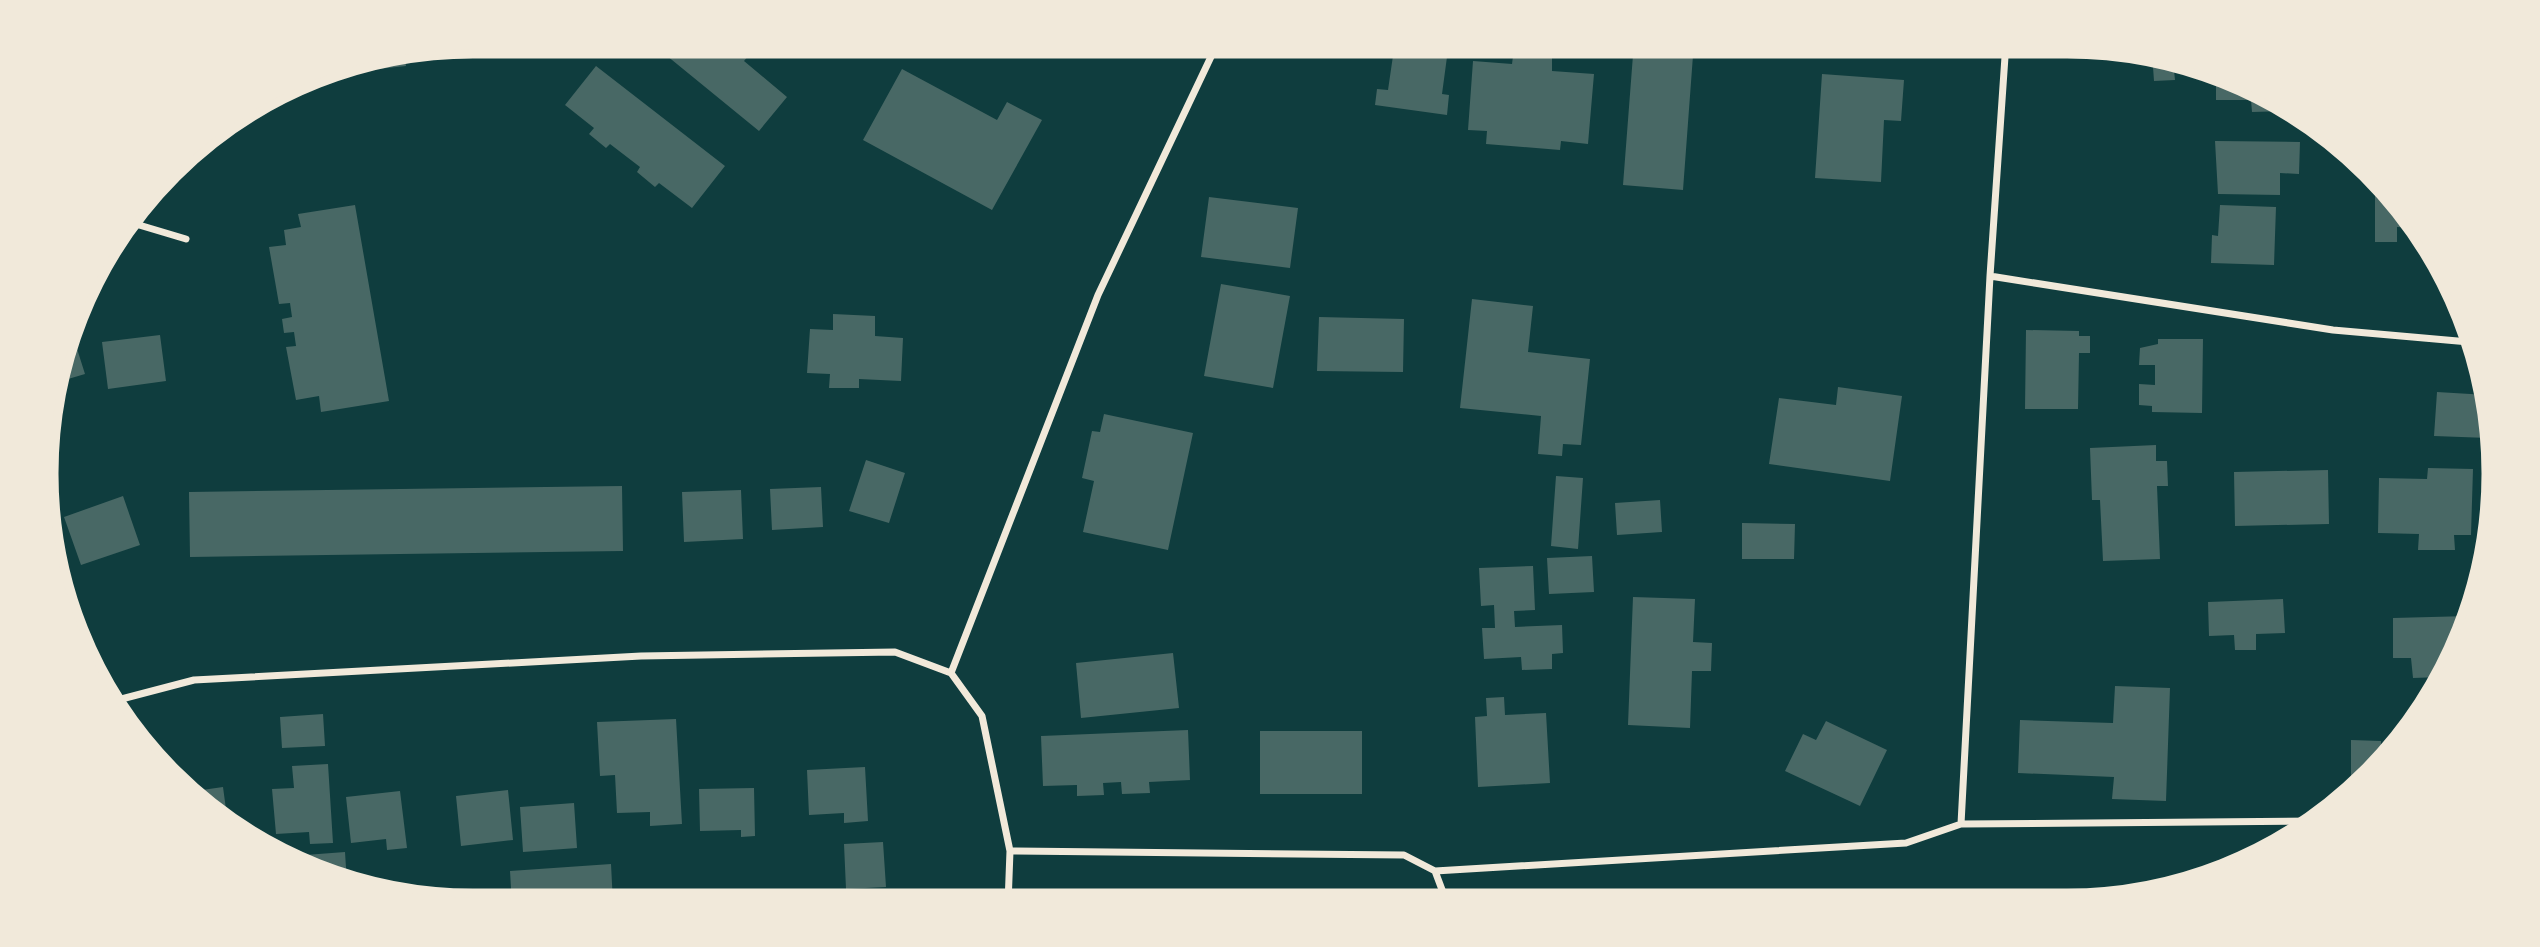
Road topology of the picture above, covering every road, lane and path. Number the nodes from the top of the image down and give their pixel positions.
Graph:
1 (1212, 54) edge
2 (2005, 54) edge
3 (137, 224) edge
4 (187, 239) dead end
5 (1990, 276) junction
6 (2465, 342) edge
7 (951, 673) junction
8 (121, 699) edge
9 (2300, 821) edge
10 (1961, 824) junction
11 (1010, 851) junction
12 (1435, 871) junction
13 (1009, 893) edge
14 (1443, 893) edge

1 - 7 street
2 - 5 street
3 - 4 street
5 - 6 street
5 - 10 street
7 - 8 street
7 - 11 street
9 - 10 street
10 - 12 street
11 - 12 street
11 - 13 street
12 - 14 street

